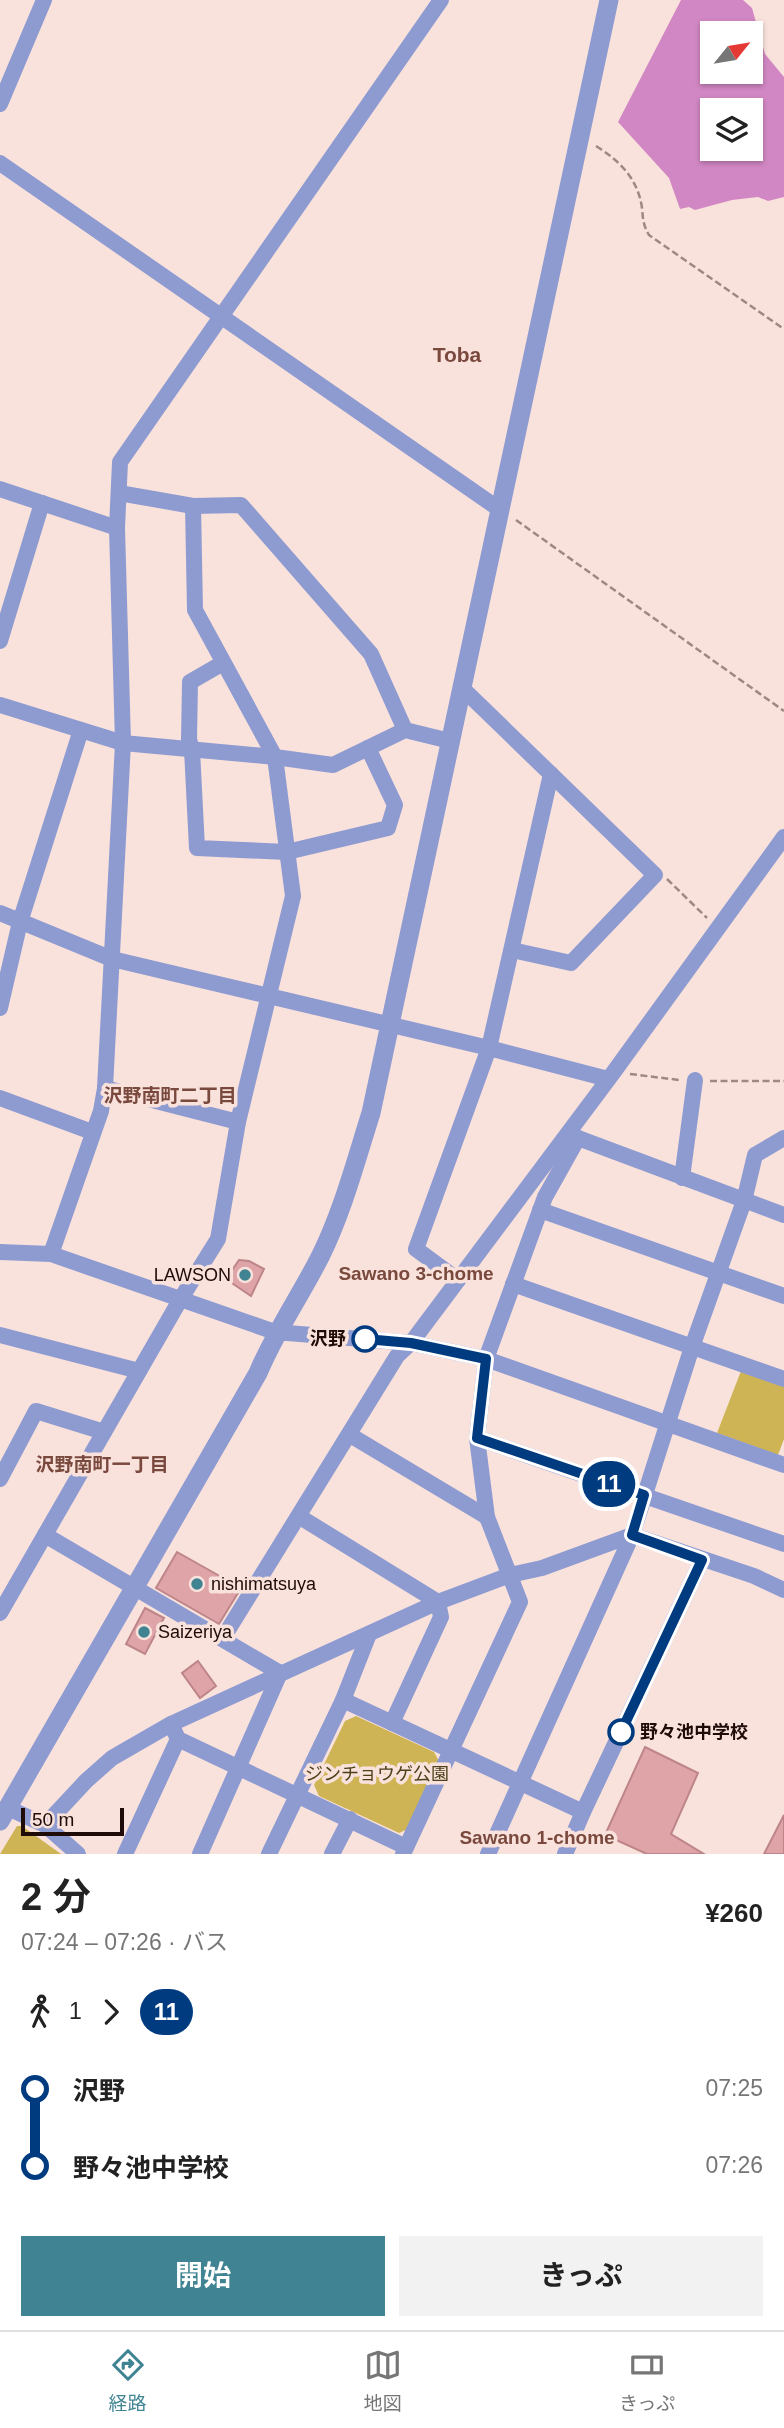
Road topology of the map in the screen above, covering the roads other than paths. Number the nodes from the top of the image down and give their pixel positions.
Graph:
1 (44, 0) edge
2 (441, 0) edge
3 (609, 0) edge
4 (0, 104) edge
5 (0, 163) edge
6 (220, 315) junction
7 (0, 489) edge
8 (119, 493) junction
9 (42, 503) junction
10 (193, 506) junction
11 (499, 509) junction
12 (117, 528) junction
13 (6, 600) edge
14 (0, 641) edge
15 (223, 663) junction
16 (461, 687) junction
17 (0, 705) edge
18 (81, 730) junction
19 (405, 730) junction
20 (450, 741) junction
21 (123, 743) junction
22 (368, 748) junction
23 (192, 750) junction
24 (275, 757) junction
25 (551, 774) junction
26 (784, 836) edge
27 (287, 852) junction
28 (0, 913) edge
29 (20, 922) junction
30 (512, 950) junction
31 (112, 958) junction
32 (269, 995) junction
33 (0, 1008) edge
34 (389, 1024) junction
35 (489, 1048) junction
36 (608, 1079) junction
37 (695, 1080) dead end
38 (105, 1088) junction
39 (0, 1098) edge
40 (238, 1122) junction
41 (92, 1132) junction
42 (573, 1136) junction
43 (784, 1138) edge
44 (682, 1178) junction
45 (744, 1201) junction
46 (540, 1210) junction
47 (784, 1215) edge
48 (0, 1252) edge
49 (51, 1254) junction
50 (718, 1273) junction
51 (458, 1280) junction
52 (513, 1284) junction
53 (784, 1296) edge
54 (180, 1300) junction
55 (275, 1332) junction
56 (0, 1335) edge
57 (411, 1343) junction
58 (692, 1347) junction
59 (486, 1359) junction
60 (139, 1371) junction
61 (784, 1379) edge
62 (666, 1423) junction
63 (104, 1432) junction
64 (350, 1435) junction
65 (477, 1438) junction
66 (784, 1465) edge
67 (0, 1479) edge
68 (644, 1495) junction
69 (300, 1517) junction
70 (486, 1517) junction
71 (45, 1535) junction
72 (632, 1535) junction
73 (784, 1544) edge
74 (702, 1560) junction
75 (510, 1575) junction
76 (134, 1585) junction
77 (784, 1590) edge
78 (438, 1602) junction
79 (1, 1611) edge
80 (369, 1634) junction
81 (223, 1638) junction
82 (280, 1673) junction
83 (343, 1700) junction
84 (392, 1723) junction
85 (175, 1731) junction
86 (451, 1752) junction
87 (239, 1767) junction
88 (521, 1785) junction
89 (298, 1794) junction
90 (583, 1812) junction
91 (4, 1814) edge
92 (350, 1819) junction
93 (45, 1825) junction
94 (404, 1850) edge
95 (78, 1854) edge
96 (125, 1854) edge
97 (200, 1854) edge
98 (270, 1854) edge
99 (332, 1854) edge
100 (488, 1854) edge
101 (565, 1854) edge

1 - 4 street
2 - 6 street
3 - 11 street
5 - 6 street
6 - 8 street
6 - 11 street
7 - 9 street
8 - 10 street
8 - 12 street
9 - 12 street
9 - 13 street
10 - 15 street
10 - 19 street
11 - 16 street
12 - 21 street
13 - 14 street
15 - 23 street
15 - 24 street
16 - 20 street
16 - 25 street
17 - 18 street
18 - 21 street
18 - 29 street
19 - 20 street
19 - 22 street
20 - 34 street
21 - 23 street
21 - 31 street
22 - 24 street
22 - 27 street
23 - 24 street
23 - 27 street
24 - 27 street
25 - 30 street
25 - 30 street
26 - 36 street
27 - 32 street
28 - 29 street
29 - 31 street
29 - 33 street
30 - 35 street
31 - 32 street
31 - 38 street
32 - 34 street
32 - 40 street
34 - 35 street
34 - 55 street
35 - 36 street
35 - 51 street
36 - 42 street
37 - 44 street
38 - 40 street
38 - 41 street
39 - 41 street
40 - 54 street
41 - 49 street
42 - 44 street
42 - 46 street
42 - 51 street
43 - 45 street
44 - 45 street
45 - 47 street
45 - 50 street
46 - 50 street
46 - 52 street
48 - 49 street
49 - 54 street
50 - 53 street
50 - 58 street
51 - 57 street
52 - 58 street
52 - 59 street
54 - 55 street
54 - 60 street
55 - 57 street
55 - 76 street
56 - 60 street
57 - 59 street
57 - 64 street
58 - 61 street
58 - 62 street
59 - 62 street
59 - 65 street
60 - 63 street
62 - 66 street
62 - 68 street
63 - 67 street
63 - 71 street
64 - 69 street
64 - 70 street
65 - 68 street
65 - 70 street
68 - 72 street
68 - 73 street
69 - 78 street
69 - 81 street
70 - 75 street
71 - 76 street
71 - 79 street
72 - 74 street
72 - 75 street
72 - 88 street
74 - 77 street
74 - 90 street
75 - 78 street
75 - 86 street
76 - 81 street
76 - 91 street
78 - 80 street
78 - 84 street
80 - 82 street
80 - 83 street
81 - 82 street
82 - 85 street
82 - 87 street
83 - 84 street
83 - 89 street
84 - 86 street
85 - 87 street
85 - 93 street
85 - 96 street
86 - 88 street
86 - 94 street
87 - 89 street
87 - 97 street
88 - 90 street
88 - 100 street
89 - 92 street
89 - 98 street
90 - 101 street
91 - 93 street
92 - 94 street
92 - 99 street
93 - 95 street

